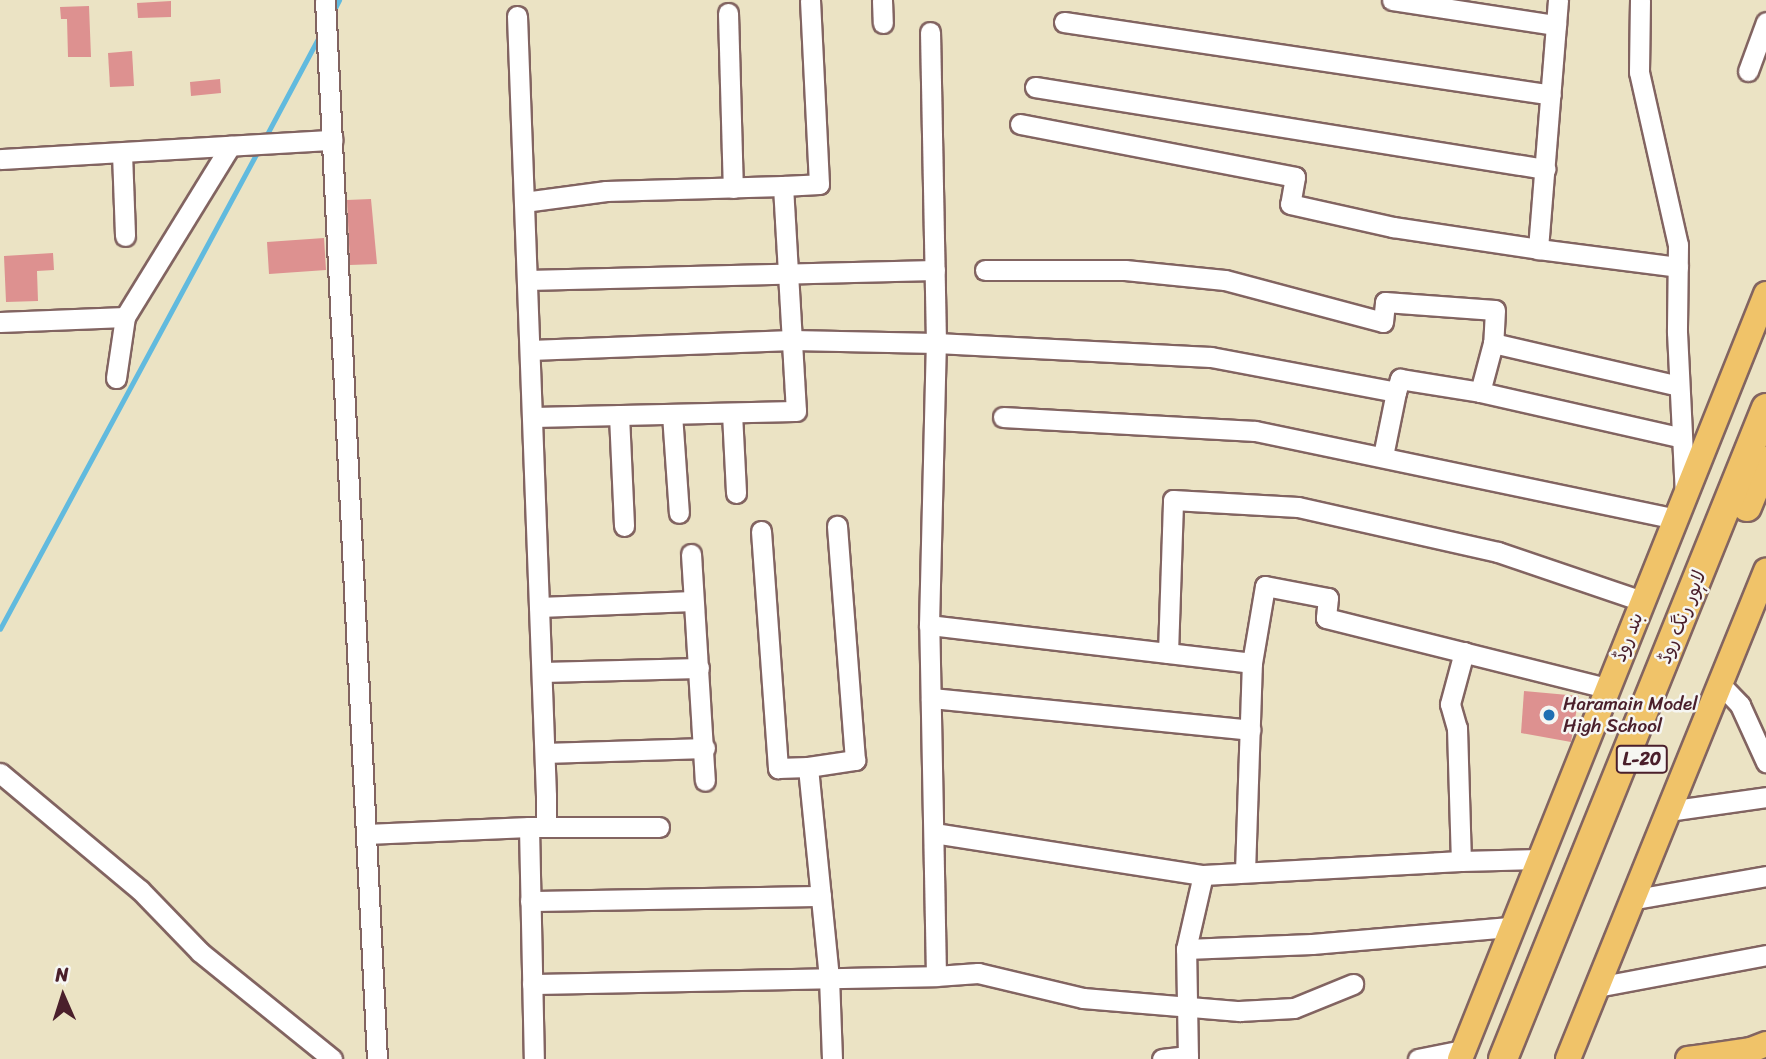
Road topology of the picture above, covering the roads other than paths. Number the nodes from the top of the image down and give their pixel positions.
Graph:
1 (325, 0) edge
2 (810, 0) edge
3 (881, 0) edge
4 (1392, 0) edge
5 (1558, 0) edge
6 (1640, 0) edge
7 (728, 13) dead end
8 (517, 16) dead end
9 (1064, 22) dead end
10 (1766, 22) edge
11 (883, 23) dead end
12 (1556, 25) junction
13 (930, 33) dead end
14 (1748, 71) dead end
15 (1035, 87) dead end
16 (1550, 95) junction
17 (1020, 124) dead end
18 (332, 140) junction
19 (230, 146) junction
20 (122, 153) junction
21 (0, 159) edge
22 (1545, 169) junction
23 (783, 186) junction
24 (733, 188) junction
25 (524, 202) junction
26 (125, 236) dead end
27 (1538, 249) junction
28 (1678, 267) junction
29 (935, 270) junction
30 (985, 270) dead end
31 (788, 272) junction
32 (527, 280) junction
33 (1766, 294) edge
34 (125, 317) junction
35 (0, 322) edge
36 (792, 340) junction
37 (936, 343) junction
38 (1493, 343) junction
39 (530, 350) junction
40 (116, 378) dead end
41 (1679, 386) junction
42 (1396, 392) junction
43 (1480, 392) junction
44 (1766, 408) edge
45 (732, 413) junction
46 (672, 414) junction
47 (618, 415) junction
48 (532, 417) junction
49 (1003, 417) dead end
50 (1682, 438) junction
51 (1383, 456) junction
52 (1766, 461) edge
53 (736, 493) dead end
54 (1685, 495) junction
55 (679, 513) dead end
56 (1675, 519) junction
57 (624, 526) dead end
58 (837, 526) dead end
59 (761, 530) dead end
60 (691, 554) dead end
61 (1766, 570) edge
62 (693, 601) junction
63 (1642, 601) junction
64 (539, 607) junction
65 (929, 625) junction
66 (1464, 652) junction
67 (1168, 653) junction
68 (1252, 663) junction
69 (699, 668) junction
70 (542, 672) junction
71 (1720, 684) junction
72 (1607, 688) junction
73 (931, 698) junction
74 (1250, 730) junction
75 (1761, 739) edge
76 (705, 748) junction
77 (545, 753) junction
78 (1766, 762) edge
79 (807, 767) junction
80 (0, 773) edge
81 (705, 781) dead end
82 (1766, 797) edge
83 (1668, 811) junction
84 (537, 827) junction
85 (659, 827) dead end
86 (933, 833) junction
87 (366, 834) junction
88 (1539, 859) junction
89 (1461, 861) junction
90 (1245, 873) junction
91 (1203, 876) junction
92 (1766, 876) edge
93 (821, 897) junction
94 (1630, 900) junction
95 (530, 901) junction
96 (1512, 927) junction
97 (1186, 948) junction
98 (1766, 954) edge
99 (936, 976) junction
100 (830, 978) junction
101 (532, 984) junction
102 (1353, 984) dead end
103 (1597, 986) junction
104 (1187, 1010) junction
105 (1766, 1044) edge
106 (1461, 1055) edge
107 (1188, 1057) edge
108 (1699, 1058) edge
109 (332, 1059) edge
110 (377, 1059) edge
111 (534, 1059) edge
112 (832, 1059) edge
113 (1162, 1059) edge
114 (1418, 1059) edge
115 (1503, 1059) edge
116 (1520, 1059) edge
117 (1568, 1059) edge

1 - 18 street
2 - 23 street
3 - 11 street
4 - 12 street
5 - 12 street
6 - 28 street
7 - 24 street
8 - 25 street
9 - 16 street
10 - 14 street
12 - 16 street
13 - 29 street
15 - 22 street
16 - 22 street
17 - 27 street
18 - 19 street
18 - 87 street
19 - 20 street
19 - 34 street
20 - 21 street
20 - 26 street
22 - 27 street
23 - 24 street
23 - 31 street
24 - 25 street
25 - 32 street
27 - 28 street
28 - 41 street
29 - 31 street
29 - 37 street
30 - 38 street
31 - 32 street
31 - 36 street
32 - 39 street
33 - 54 main road, بند روڈ
34 - 35 street
34 - 40 street
36 - 37 street
36 - 39 street
36 - 45 street
37 - 42 street
37 - 65 street
38 - 41 street
38 - 43 street
39 - 48 street
41 - 50 street
42 - 43 street
42 - 51 street
43 - 50 street
44 - 115 highway, لاہور رنگ روڈ / L-20
45 - 46 street
45 - 53 street
46 - 47 street
46 - 55 street
47 - 48 street
47 - 57 street
48 - 64 street
49 - 51 street
50 - 54 street
51 - 56 street
52 - 116 highway, لاہور رنگ روڈ / L-20
54 - 56 main road, بند روڈ
56 - 63 main road, بند روڈ
58 - 79 street
59 - 79 street
60 - 62 street
61 - 71 main road
62 - 64 street
62 - 69 street
63 - 67 street
63 - 72 main road, بند روڈ
64 - 70 street
65 - 67 street
65 - 73 street
66 - 68 street
66 - 72 street
66 - 89 street
67 - 68 street
68 - 74 street
69 - 70 street
69 - 76 street
70 - 77 street
71 - 75 street
71 - 83 main road
72 - 88 main road, بند روڈ
73 - 74 street
73 - 86 street
74 - 90 street
75 - 78 street
76 - 77 street
76 - 81 street
77 - 84 street
79 - 93 street
80 - 109 street
82 - 83 street
83 - 94 main road
84 - 85 street
84 - 87 street
84 - 95 street
86 - 91 street
86 - 99 street
87 - 110 street
88 - 89 street
88 - 96 main road, بند روڈ
89 - 90 street
90 - 91 street
91 - 97 street
92 - 94 street
93 - 95 street
93 - 100 street
94 - 103 main road
95 - 101 street
96 - 97 street
96 - 106 main road, بند روڈ
97 - 104 street
98 - 103 street
99 - 100 street
99 - 104 street
100 - 101 street
100 - 112 street
101 - 111 street
102 - 104 street
103 - 117 main road
104 - 107 street
105 - 108 main road
106 - 114 street
107 - 113 street

